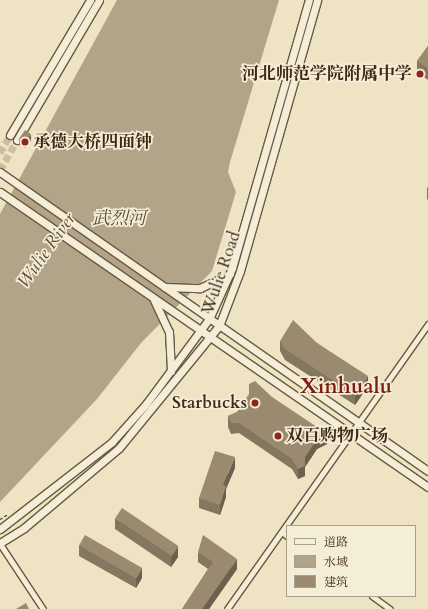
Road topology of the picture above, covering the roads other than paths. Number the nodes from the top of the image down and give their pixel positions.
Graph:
1 (90, 0) edge
2 (99, 0) edge
3 (309, 0) edge
4 (317, 0) edge
5 (10, 135) tunnel mouth
6 (17, 140) tunnel mouth
7 (0, 172) edge
8 (0, 192) edge
9 (230, 274) junction
10 (161, 286) junction
11 (153, 298) junction
12 (209, 319) junction
13 (428, 324) edge
14 (219, 326) junction
15 (201, 330) junction
16 (211, 337) junction
17 (171, 371) junction
18 (359, 423) junction
19 (351, 434) junction
20 (428, 471) edge
21 (428, 487) edge
22 (287, 525) edge
23 (286, 526) edge
24 (0, 529) edge
25 (282, 532) junction
26 (286, 535) edge
27 (0, 544) edge
28 (373, 597) edge
29 (43, 609) edge
30 (227, 609) edge
31 (390, 609) edge

1 - 5 main road
2 - 6 main road
3 - 9 main road, Wulie Road
4 - 14 main road, Wulie Road
7 - 10 main road
8 - 11 main road
9 - 10 main road
9 - 12 main road, Wulie Road
10 - 12 main road
11 - 15 main road
11 - 17 main road
12 - 14 main road
12 - 15 main road, Wulie Road
13 - 18 street
14 - 16 main road, Wulie Road
14 - 18 main road
15 - 16 main road
15 - 17 main road, Wulie Road
16 - 19 main road
16 - 27 main road, Wulie Road
17 - 24 main road, Wulie Road
18 - 19 street
18 - 20 main road
19 - 21 main road
19 - 22 street
23 - 25 street
25 - 26 street
25 - 30 street
27 - 29 street
28 - 31 street

